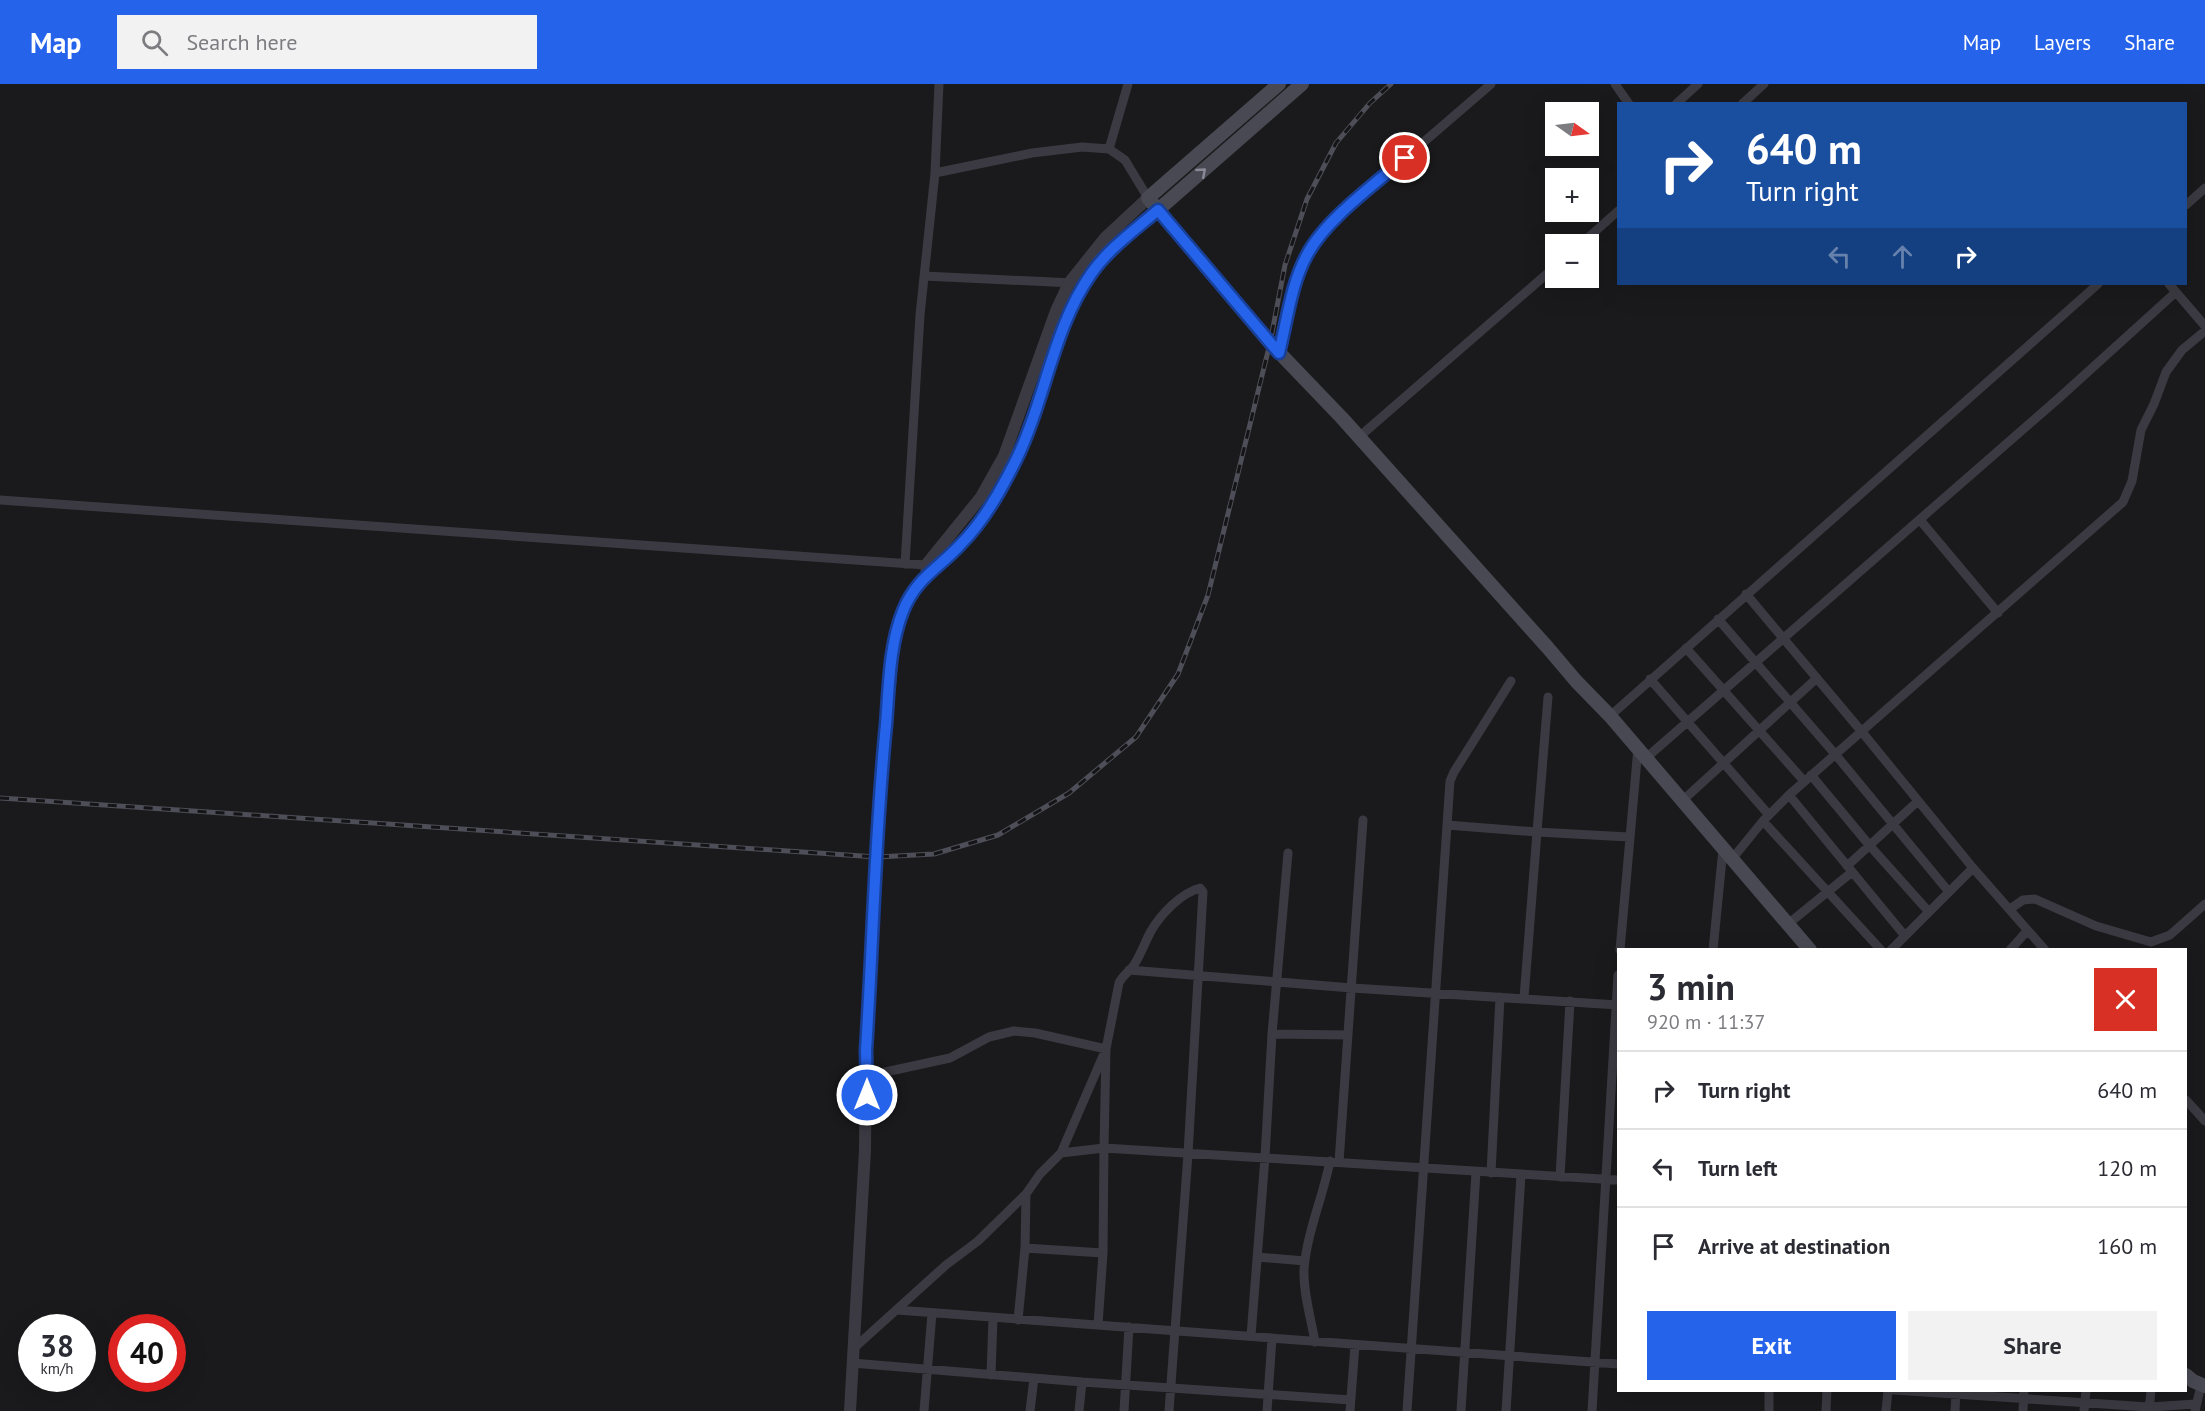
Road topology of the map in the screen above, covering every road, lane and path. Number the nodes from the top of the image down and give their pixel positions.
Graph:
1 (939, 84) edge
2 (1128, 84) edge
3 (1279, 84) edge
4 (1302, 84) edge
5 (1491, 84) edge
6 (1615, 84) edge
7 (1698, 84) edge
8 (1764, 84) edge
9 (1628, 102) edge
10 (1678, 102) edge
11 (1744, 102) edge
12 (1109, 149) junction
13 (935, 172) junction
14 (2205, 188) edge
15 (1148, 198) junction
16 (2187, 204) edge
17 (1158, 210) junction
18 (1617, 212) edge
19 (1592, 234) edge
20 (924, 276) junction
21 (1545, 276) edge
22 (1069, 283) junction
23 (1084, 285) junction
24 (2097, 285) edge
25 (2170, 285) edge
26 (2176, 292) junction
27 (2205, 326) edge
28 (2205, 331) edge
29 (1279, 353) junction
30 (1359, 437) junction
31 (0, 500) edge
32 (1920, 520) junction
33 (905, 564) junction
34 (927, 569) junction
35 (1746, 594) junction
36 (1998, 613) junction
37 (1718, 620) junction
38 (1785, 639) junction
39 (1686, 648) junction
40 (1756, 663) junction
41 (1817, 678) junction
42 (1650, 679) junction
43 (1511, 681) dead end
44 (1724, 691) junction
45 (1548, 697) dead end
46 (1789, 702) junction
47 (1610, 716) junction
48 (1688, 723) junction
49 (1759, 729) junction
50 (1862, 732) junction
51 (1642, 753) junction
52 (1835, 754) junction
53 (1723, 764) junction
54 (1808, 778) junction
55 (1789, 795) junction
56 (1682, 801) junction
57 (1918, 801) junction
58 (1766, 818) junction
59 (1363, 819) dead end
60 (1894, 823) junction
61 (1447, 825) junction
62 (1537, 832) junction
63 (1629, 837) junction
64 (1870, 846) junction
65 (1288, 853) dead end
66 (1727, 854) junction
67 (1973, 868) junction
68 (1850, 869) junction
69 (1826, 891) junction
70 (1949, 892) junction
71 (2205, 904) edge
72 (2010, 909) junction
73 (1929, 912) junction
74 (1788, 924) junction
75 (2027, 931) junction
76 (1905, 936) junction
77 (1805, 947) edge
78 (1620, 948) edge
79 (1713, 948) edge
80 (1879, 948) edge
81 (1893, 948) edge
82 (2012, 948) edge
83 (2043, 948) edge
84 (1130, 970) junction
85 (1199, 977) junction
86 (1277, 982) junction
87 (1352, 988) junction
88 (1434, 993) junction
89 (1500, 997) junction
90 (1524, 998) junction
91 (1570, 1001) junction
92 (1617, 1005) edge
93 (1272, 1034) junction
94 (1348, 1035) junction
95 (1106, 1049) junction
96 (867, 1076) junction
97 (2187, 1101) edge
98 (2205, 1122) edge
99 (1104, 1148) junction
100 (1061, 1153) junction
101 (1188, 1154) junction
102 (1265, 1157) junction
103 (1334, 1161) junction
104 (1424, 1168) junction
105 (1476, 1172) junction
106 (1491, 1173) junction
107 (1521, 1175) junction
108 (1560, 1177) junction
109 (1605, 1180) junction
110 (1617, 1180) edge
111 (1026, 1194) junction
112 (1025, 1248) junction
113 (1103, 1253) junction
114 (1257, 1257) junction
115 (1305, 1261) junction
116 (897, 1311) junction
117 (932, 1313) junction
118 (993, 1318) junction
119 (1018, 1320) junction
120 (1098, 1325) junction
121 (1129, 1327) junction
122 (1175, 1330) junction
123 (1251, 1336) junction
124 (1272, 1338) junction
125 (1315, 1342) junction
126 (1355, 1345) junction
127 (853, 1349) junction
128 (1412, 1349) junction
129 (1465, 1353) junction
130 (1510, 1356) junction
131 (852, 1363) junction
132 (1595, 1363) junction
133 (1617, 1364) edge
134 (927, 1370) junction
135 (991, 1375) junction
136 (2187, 1376) edge
137 (1034, 1378) junction
138 (1082, 1382) junction
139 (1125, 1385) junction
140 (2203, 1386) edge
141 (1170, 1389) junction
142 (1769, 1392) edge
143 (1827, 1392) edge
144 (1888, 1392) edge
145 (1935, 1392) edge
146 (2086, 1392) edge
147 (2151, 1392) edge
148 (1956, 1393) edge
149 (1268, 1394) junction
150 (2023, 1395) edge
151 (1351, 1400) junction
152 (2084, 1407) edge
153 (2196, 1407) edge
154 (2149, 1409) edge
155 (850, 1411) edge
156 (924, 1411) edge
157 (1030, 1411) edge
158 (1079, 1411) edge
159 (1124, 1411) edge
160 (1169, 1411) edge
161 (1267, 1411) edge
162 (1350, 1411) edge
163 (1407, 1411) edge
164 (1461, 1411) edge
165 (1506, 1411) edge
166 (1592, 1411) edge
167 (1769, 1411) edge
168 (1826, 1411) edge
169 (1886, 1411) edge
170 (1955, 1411) edge
171 (2023, 1411) edge

1 - 13 street
2 - 12 street
3 - 15 main road
17 -> 4 main road
5 - 29 street
6 - 9 street
7 - 10 street
8 - 11 street
12 - 13 street
12 - 15 street
13 - 20 street
14 - 16 street
15 - 17 main road
15 - 22 street
17 - 23 street
17 - 29 main road
18 - 19 street
20 - 22 street
20 - 33 street
21 - 30 street
22 - 23 street
22 - 34 street
23 - 34 street
24 - 35 street
25 - 26 street
26 - 27 street
26 - 32 street
28 - 36 street
29 - 30 main road
30 - 47 main road
31 - 33 street
32 - 36 street
32 - 38 street
33 - 34 street
34 - 96 street
35 - 37 street
35 - 38 street
36 - 50 street
37 - 39 street
37 - 40 street
38 - 40 street
38 - 41 street
39 - 42 street
39 - 44 street
40 - 44 street
40 - 46 street
41 - 46 street
41 - 50 street
42 - 47 street
42 - 48 street
43 - 61 street
44 - 48 street
44 - 49 street
45 - 62 street
46 - 49 street
46 - 52 street
47 - 51 main road
48 - 51 street
48 - 53 street
49 - 53 street
49 - 54 street
50 - 52 street
50 - 57 street
51 - 56 main road
51 - 63 street
52 - 54 street
52 - 60 street
53 - 56 street
53 - 58 street
54 - 55 street
54 - 64 street
55 - 58 street
55 - 68 street
56 - 66 main road
57 - 60 street
57 - 67 street
58 - 66 street
58 - 69 street
59 - 87 street
60 - 64 street
60 - 70 street
61 - 62 street
61 - 88 street
62 - 63 street
62 - 90 street
63 - 78 street
64 - 68 street
64 - 73 street
65 - 86 street
66 - 74 main road
66 - 79 street
67 - 70 street
67 - 72 street
68 - 69 street
68 - 76 street
69 - 74 street
69 - 80 street
70 - 73 street
71 - 72 street
72 - 75 street
73 - 76 street
74 - 77 main road
75 - 82 street
75 - 83 street
76 - 81 street
84 - 85 street
84 - 85 street
84 - 95 street
85 - 86 street
85 - 101 street
86 - 87 street
86 - 93 street
87 - 88 street
87 - 94 street
88 - 89 street
88 - 104 street
89 - 90 street
89 - 106 street
90 - 91 street
91 - 92 street
91 - 108 street
92 - 109 street
93 - 94 street
93 - 102 street
94 - 103 street
95 - 96 street
95 - 99 street
95 - 100 street
96 - 127 street
97 - 98 street
99 - 100 street
99 - 101 street
99 - 113 street
100 - 111 street
101 - 102 street
101 - 122 street
102 - 103 street
102 - 114 street
103 - 104 street
103 - 115 street
104 - 105 street
104 - 128 street
105 - 106 street
105 - 129 street
106 - 107 street
107 - 108 street
107 - 130 street
108 - 109 street
109 - 110 street
109 - 132 street
111 - 112 street
111 - 116 street
112 - 113 street
112 - 119 street
113 - 120 street
114 - 115 street
114 - 123 street
115 - 125 street
116 - 117 street
116 - 127 street
117 - 118 street
117 - 134 street
118 - 119 street
118 - 135 street
119 - 120 street
120 - 121 street
121 - 122 street
121 - 139 street
122 - 123 street
122 - 141 street
123 - 124 street
124 - 125 street
124 - 149 street
125 - 126 street
126 - 128 street
126 - 151 street
127 - 131 street
128 - 129 street
128 - 163 street
129 - 130 street
129 - 164 street
130 - 132 street
130 - 165 street
131 - 134 street
131 - 155 street
132 - 133 street
132 - 166 street
134 - 135 street
134 - 156 street
135 - 137 street
136 - 140 main road
137 - 138 street
137 - 157 street
138 - 139 street
138 - 158 street
139 - 141 street
139 - 159 street
140 - 153 street
141 - 149 street
141 - 160 street
142 - 167 street
143 - 168 street
144 - 169 street
145 - 148 street
146 - 152 street
147 - 154 street
148 - 150 street
148 - 170 street
149 - 151 street
149 - 161 street
150 - 152 street
150 - 171 street
151 - 162 street
152 - 154 street
153 - 154 street

